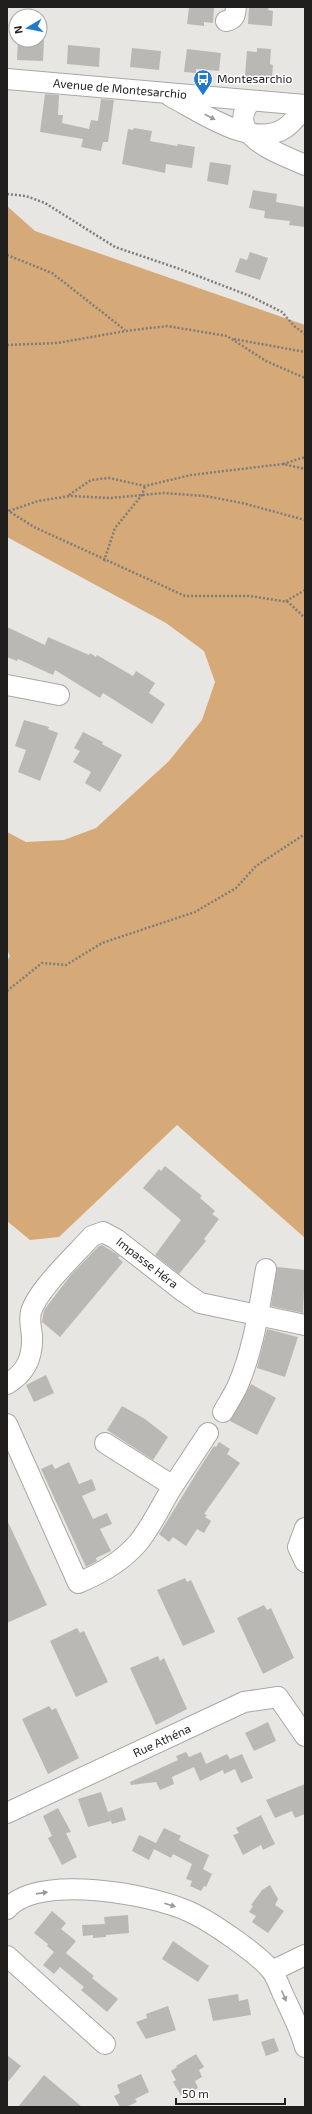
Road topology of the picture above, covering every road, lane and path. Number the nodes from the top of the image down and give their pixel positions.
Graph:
1 (7, 79) edge
2 (163, 92) junction
3 (251, 101) junction
4 (276, 103) junction
5 (305, 105) edge
6 (305, 108) edge
7 (286, 128) junction
8 (250, 134) junction
9 (300, 163) edge
10 (7, 194) edge
11 (7, 255) edge
12 (126, 331) junction
13 (305, 334) edge
14 (232, 339) junction
15 (7, 345) edge
16 (305, 352) edge
17 (305, 378) edge
18 (305, 457) edge
19 (282, 464) junction
20 (305, 469) edge
21 (145, 486) junction
22 (142, 495) junction
23 (67, 496) junction
24 (8, 510) edge
25 (305, 520) edge
26 (104, 561) junction
27 (305, 590) edge
28 (286, 601) junction
29 (305, 618) edge
30 (7, 685) edge
31 (59, 695) dead end
32 (305, 834) edge
33 (7, 991) edge
34 (266, 1269) dead end
35 (258, 1316) junction
36 (305, 1325) edge
37 (7, 1384) edge
38 (223, 1412) dead end
39 (7, 1424) edge
40 (208, 1434) dead end
41 (105, 1443) dead end
42 (173, 1486) junction
43 (305, 1528) edge
44 (305, 1562) edge
45 (305, 1736) edge
46 (7, 1813) edge
47 (7, 1909) edge
48 (305, 1955) edge
49 (7, 1956) edge
50 (272, 1971) junction
51 (106, 2044) dead end
52 (305, 2047) edge

1 - 2 street, Avenue de Montesarchio
2 - 3 street, Avenue de Montesarchio
2 -> 8 street
3 - 4 street, Avenue de Montesarchio
3 - 8 street
4 - 5 street, Avenue de Montesarchio
4 - 7 street
6 - 7 street
7 - 8 street
7 - 9 street
8 - 9 street
10 - 13 path
11 - 12 path
12 - 14 path
12 - 15 path
14 - 16 path
14 - 17 path
18 - 19 path
19 - 20 path
19 - 21 path
21 - 22 path
21 - 23 path
22 - 23 path
22 - 25 path
22 - 26 path
23 - 24 path
24 - 26 path
26 - 28 path
27 - 28 path
28 - 29 path
30 - 31 street
32 - 33 path
34 - 35 street
35 - 36 street, Impasse Héra
35 - 37 street, Impasse Héra
35 - 38 street
39 - 42 street
40 - 42 street
41 - 42 street
43 - 44 street
45 - 46 street, Rue Athéna
47 -> 50 street
48 - 50 street
49 - 51 street
50 -> 52 street

